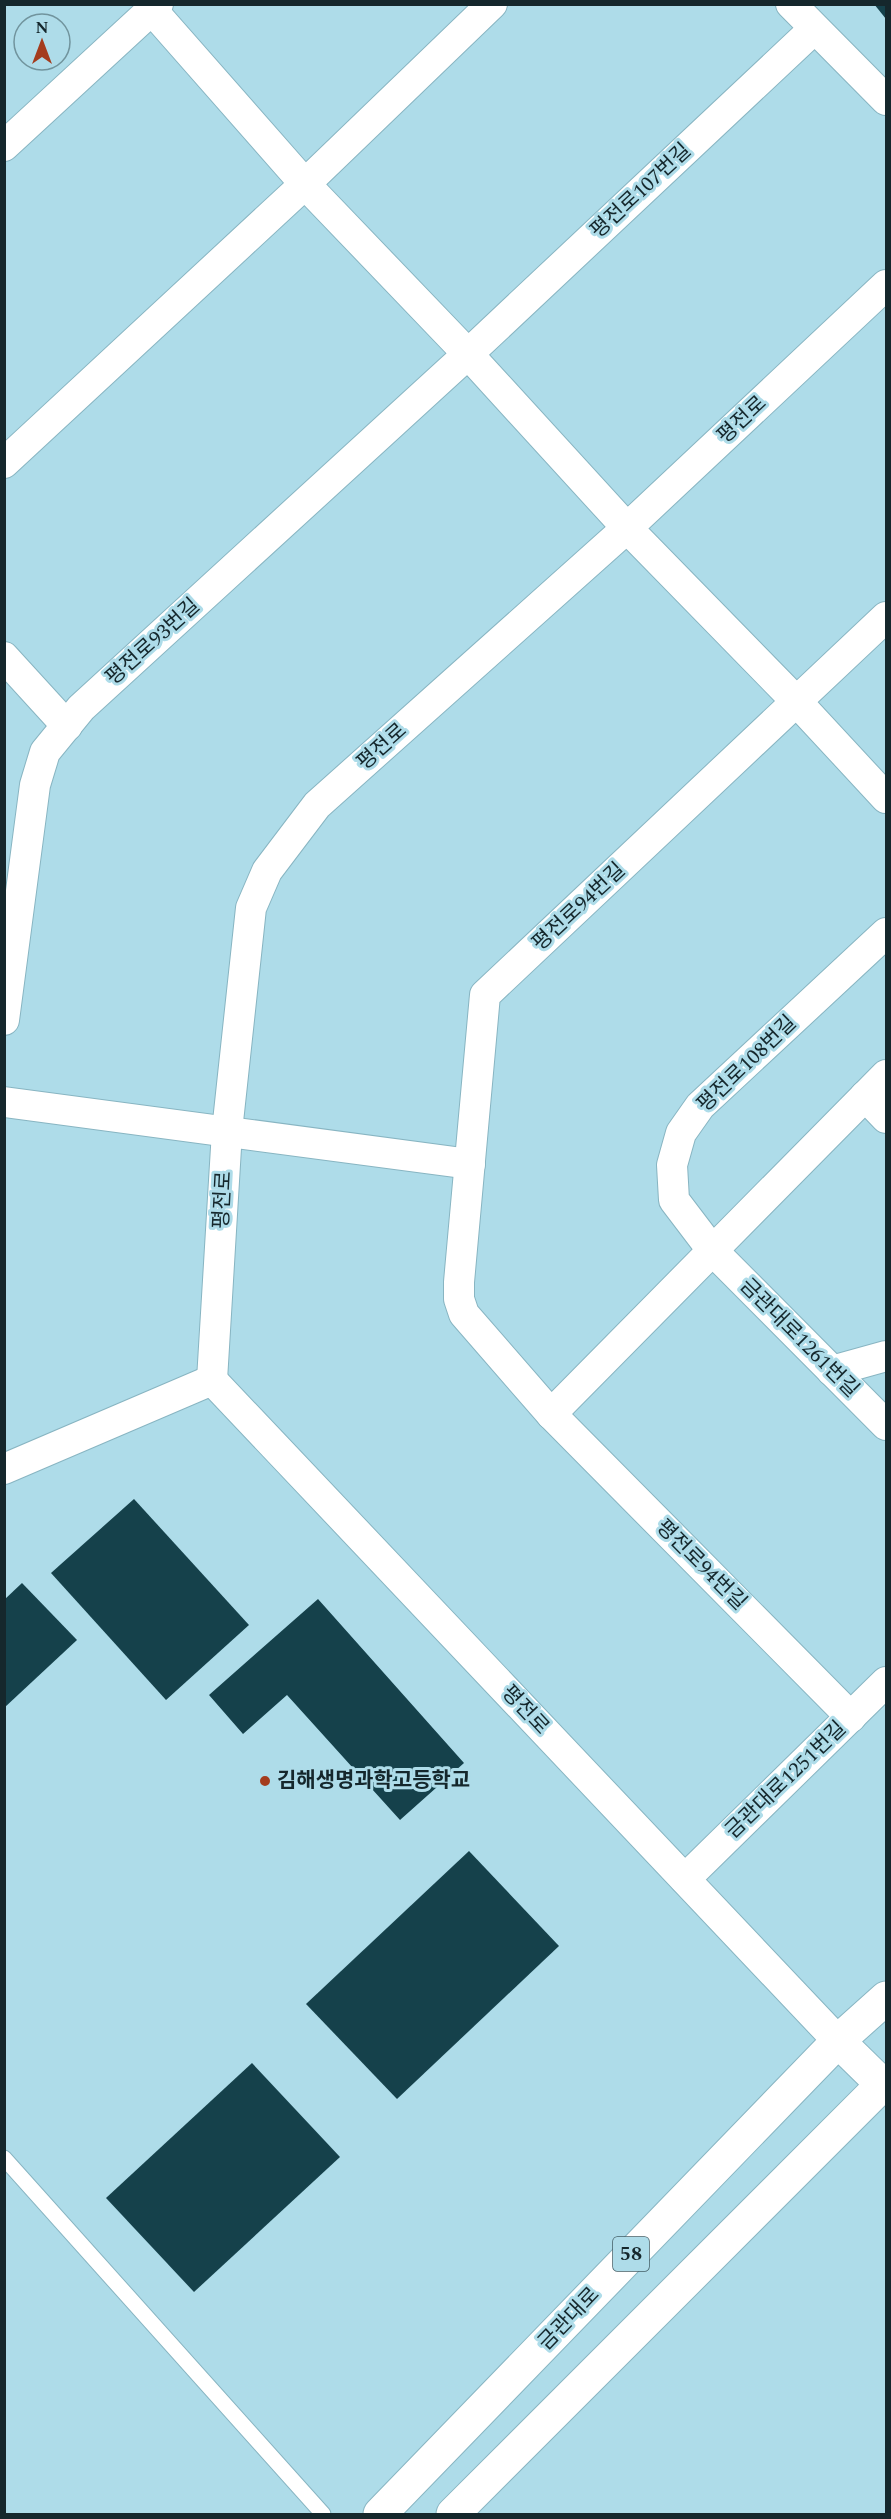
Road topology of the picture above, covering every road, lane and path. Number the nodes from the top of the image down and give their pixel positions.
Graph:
1 (492, 4) edge
2 (791, 4) edge
3 (153, 6) edge
4 (814, 29) junction
5 (886, 100) edge
6 (4, 146) edge
7 (305, 184) junction
8 (886, 285) edge
9 (468, 354) junction
10 (4, 463) edge
11 (627, 528) junction
12 (886, 617) edge
13 (4, 657) edge
14 (797, 702) junction
15 (67, 726) junction
16 (886, 798) edge
17 (886, 933) edge
18 (4, 1020) edge
19 (886, 1075) edge
20 (865, 1096) junction
21 (4, 1102) edge
22 (886, 1118) edge
23 (227, 1131) junction
24 (470, 1164) junction
25 (712, 1250) junction
26 (886, 1356) edge
27 (832, 1371) junction
28 (212, 1380) junction
29 (552, 1414) junction
30 (886, 1425) edge
31 (4, 1469) edge
32 (886, 1682) edge
33 (851, 1717) junction
34 (685, 1879) junction
35 (886, 1998) edge
36 (838, 2041) junction
37 (885, 2084) edge
38 (4, 2158) edge
39 (323, 2514) edge
40 (380, 2514) edge
41 (453, 2514) edge

1 - 7 street
2 - 4 street
3 - 6 street
3 - 7 street
4 - 5 street
4 - 9 street, 평전로107번길
7 - 9 street
7 - 10 street
8 - 11 street, 평전로
9 - 11 street
9 - 15 street, 평전로93번길
11 - 14 street
11 - 23 street, 평전로
12 - 14 street
13 - 15 street
14 - 16 street
14 - 24 street, 평전로94번길
15 - 18 street, 평전로93번길
17 - 25 street, 평전로108번길
19 - 20 street
20 - 22 street
20 - 25 street
21 - 23 street
23 - 24 street
23 - 28 street, 평전로
24 - 29 street, 평전로94번길
25 - 27 street, 금관대로1261번길
25 - 29 street
26 - 27 street
27 - 30 street, 금관대로1261번길
28 - 31 street
28 - 34 street, 평전로
29 - 33 street, 평전로94번길
32 - 33 street, 금관대로1251번길
33 - 34 street, 금관대로1251번길
34 - 36 street, 평전로
35 - 36 main road, 금관대로 / 58
36 - 37 main road
36 - 40 main road, 금관대로 / 58
37 - 41 main road
38 - 39 lane

